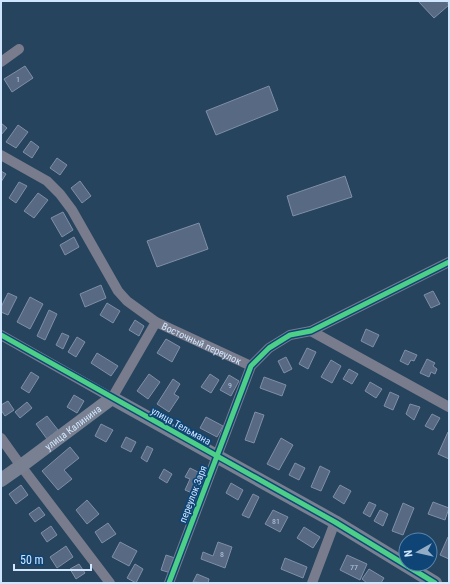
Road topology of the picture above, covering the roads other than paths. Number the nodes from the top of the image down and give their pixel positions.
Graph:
1 (19, 50) dead end
2 (1, 62) edge
3 (1, 155) edge
4 (449, 262) edge
5 (156, 322) junction
6 (311, 331) junction
7 (1, 335) edge
8 (251, 366) junction
9 (112, 398) junction
10 (449, 407) edge
11 (1, 438) edge
12 (217, 457) junction
13 (21, 466) junction
14 (1, 480) edge
15 (335, 522) junction
16 (110, 583) edge
17 (169, 583) edge
18 (312, 583) edge
19 (435, 583) edge

1 - 2 street
3 - 5 street, Восточный переулок
4 - 6 street, Восточный переулок
5 - 8 street, Восточный переулок
5 - 9 street, улица Калинина
6 - 8 street, Восточный переулок
6 - 10 street
7 - 9 street, улица Тельмана
8 - 12 street, переулок Заря
9 - 12 street, улица Тельмана
9 - 13 street, улица Калинина
11 - 13 street
12 - 15 street, улица Тельмана
12 - 17 street, переулок Заря
13 - 14 street, улица Калинина
13 - 16 street
15 - 18 street
15 - 19 street, улица Тельмана

